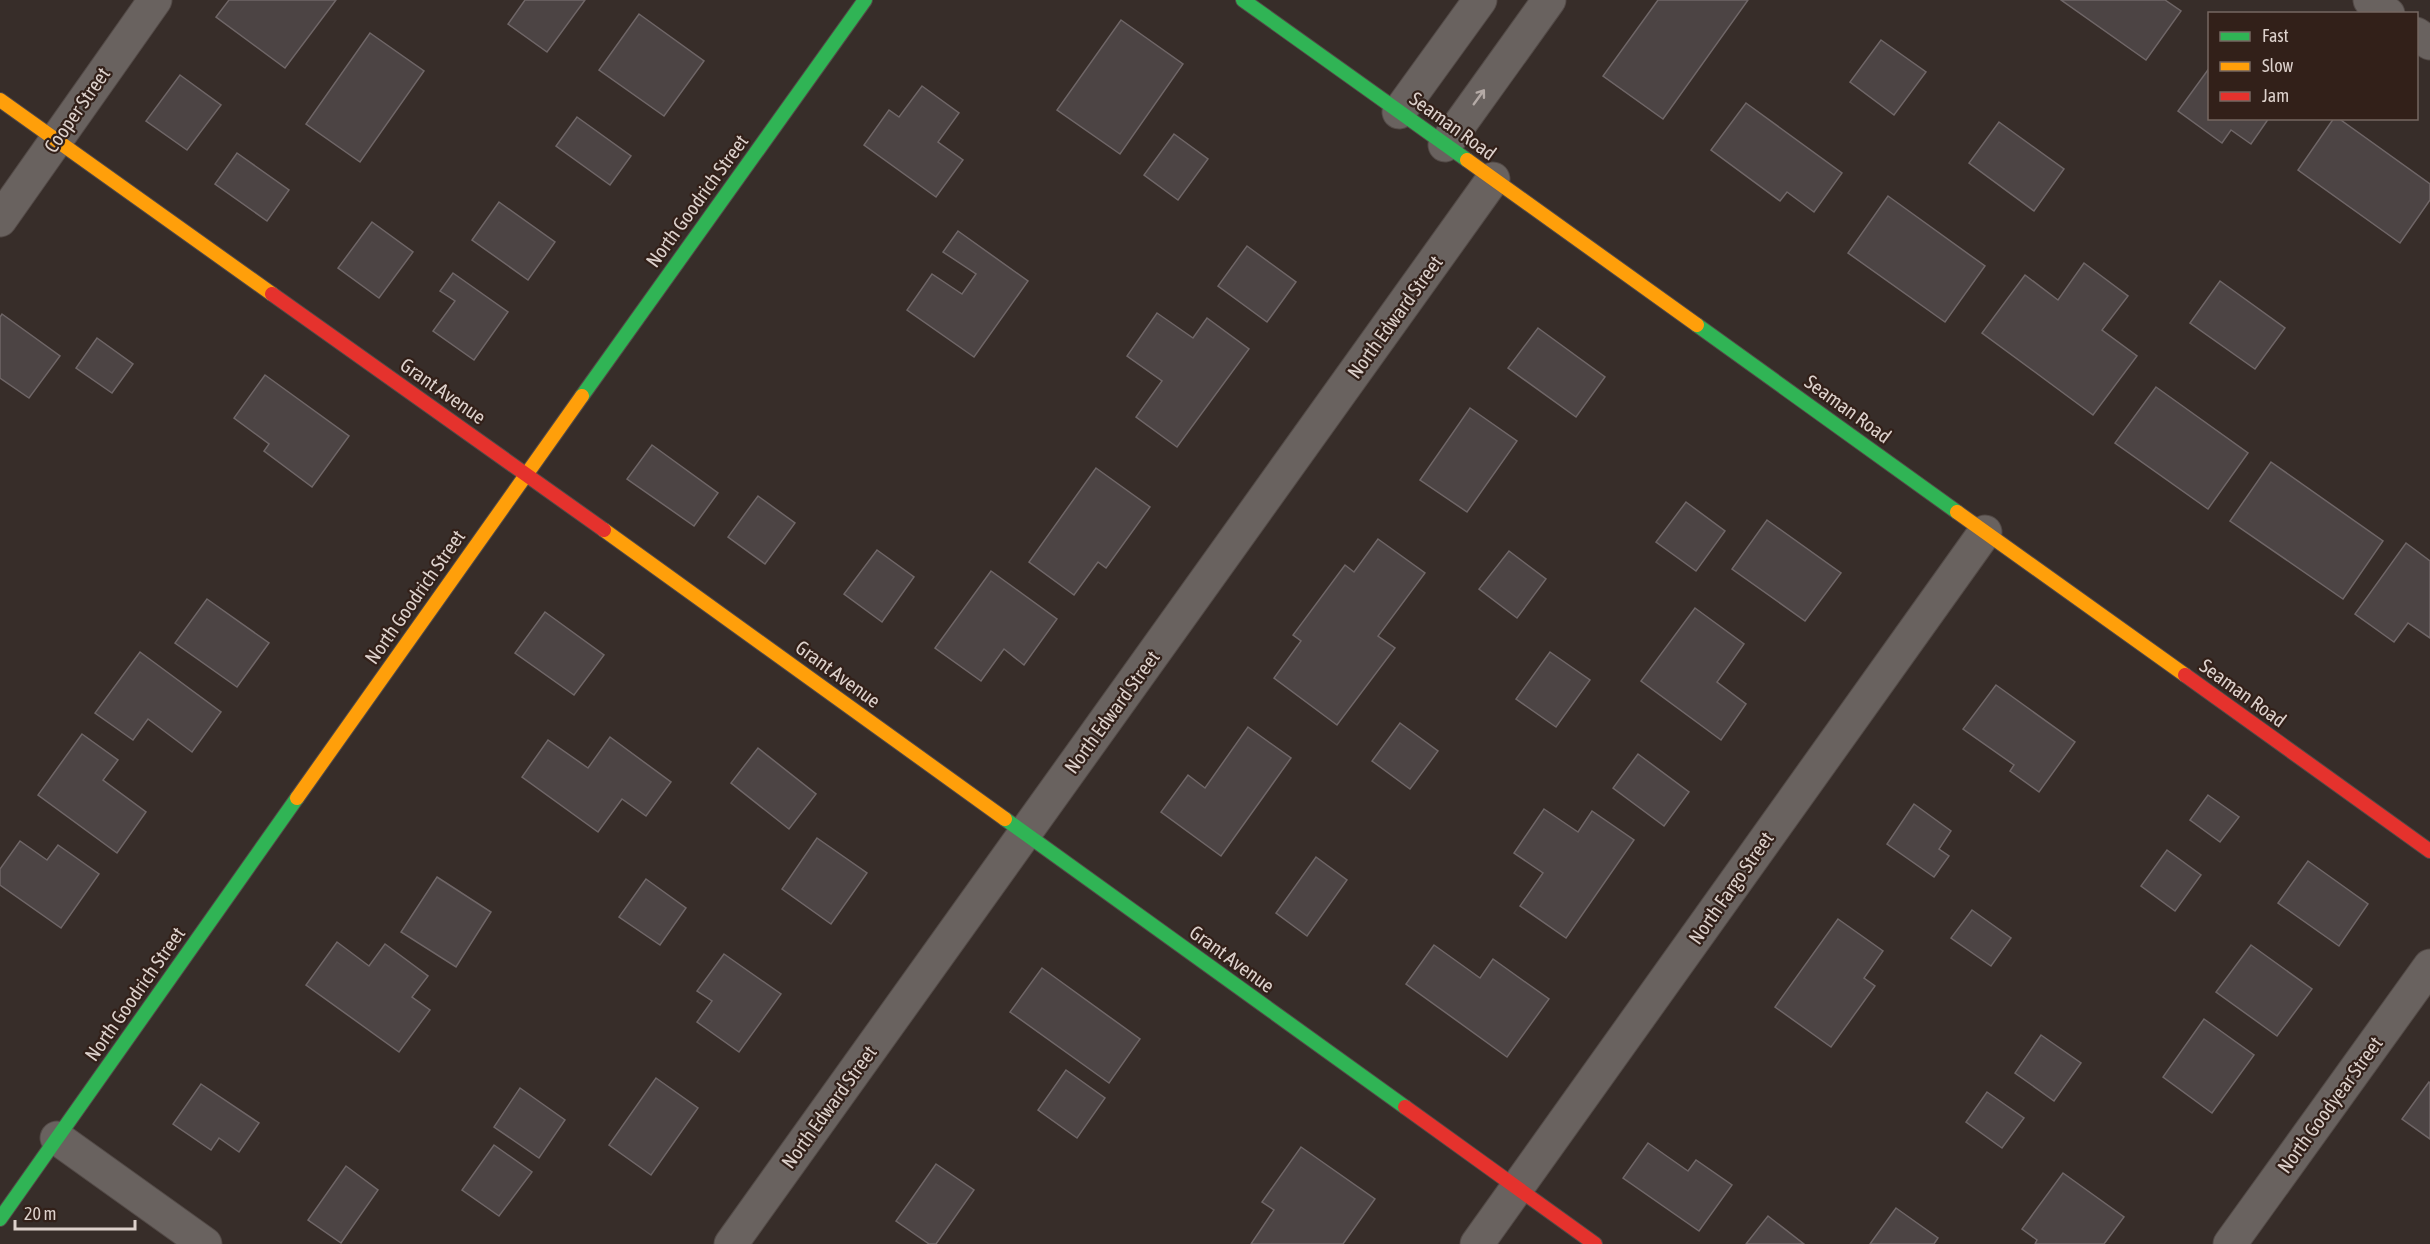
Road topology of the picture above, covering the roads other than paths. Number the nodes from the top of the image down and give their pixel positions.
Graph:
1 (155, 0) edge
2 (865, 0) edge
3 (1243, 0) edge
4 (1480, 0) edge
5 (1549, 0) edge
6 (2370, 0) edge
7 (2385, 12) edge
8 (0, 100) edge
9 (1399, 112) junction
10 (56, 140) junction
11 (1445, 145) junction
12 (1493, 180) junction
13 (0, 220) edge
14 (526, 474) junction
15 (1985, 531) junction
16 (1025, 833) junction
17 (2430, 851) edge
18 (2430, 966) edge
19 (57, 1138) junction
20 (1517, 1188) junction
21 (0, 1219) edge
22 (205, 1244) edge
23 (731, 1244) edge
24 (1477, 1244) edge
25 (1595, 1244) edge
26 (2230, 1244) edge

1 - 10 street, Cooper Street
2 - 14 street, North Goodrich Street
3 - 9 street, Seaman Road
4 - 9 street
11 -> 5 street
6 - 7 street
8 - 10 street, Grant Avenue
9 - 11 street, Seaman Road
10 - 13 street, Cooper Street
10 - 14 street, Grant Avenue
11 - 12 street, Seaman Road
12 - 15 street, Seaman Road
12 - 16 street, North Edward Street
14 - 16 street, Grant Avenue
14 - 19 street, North Goodrich Street
15 - 17 street, Seaman Road
15 - 20 street, North Fargo Street
16 - 20 street, Grant Avenue
16 - 23 street, North Edward Street
18 - 26 street, North Goodyear Street
19 - 21 street, North Goodrich Street
19 - 22 street
20 - 24 street, North Fargo Street
20 - 25 street, Grant Avenue

